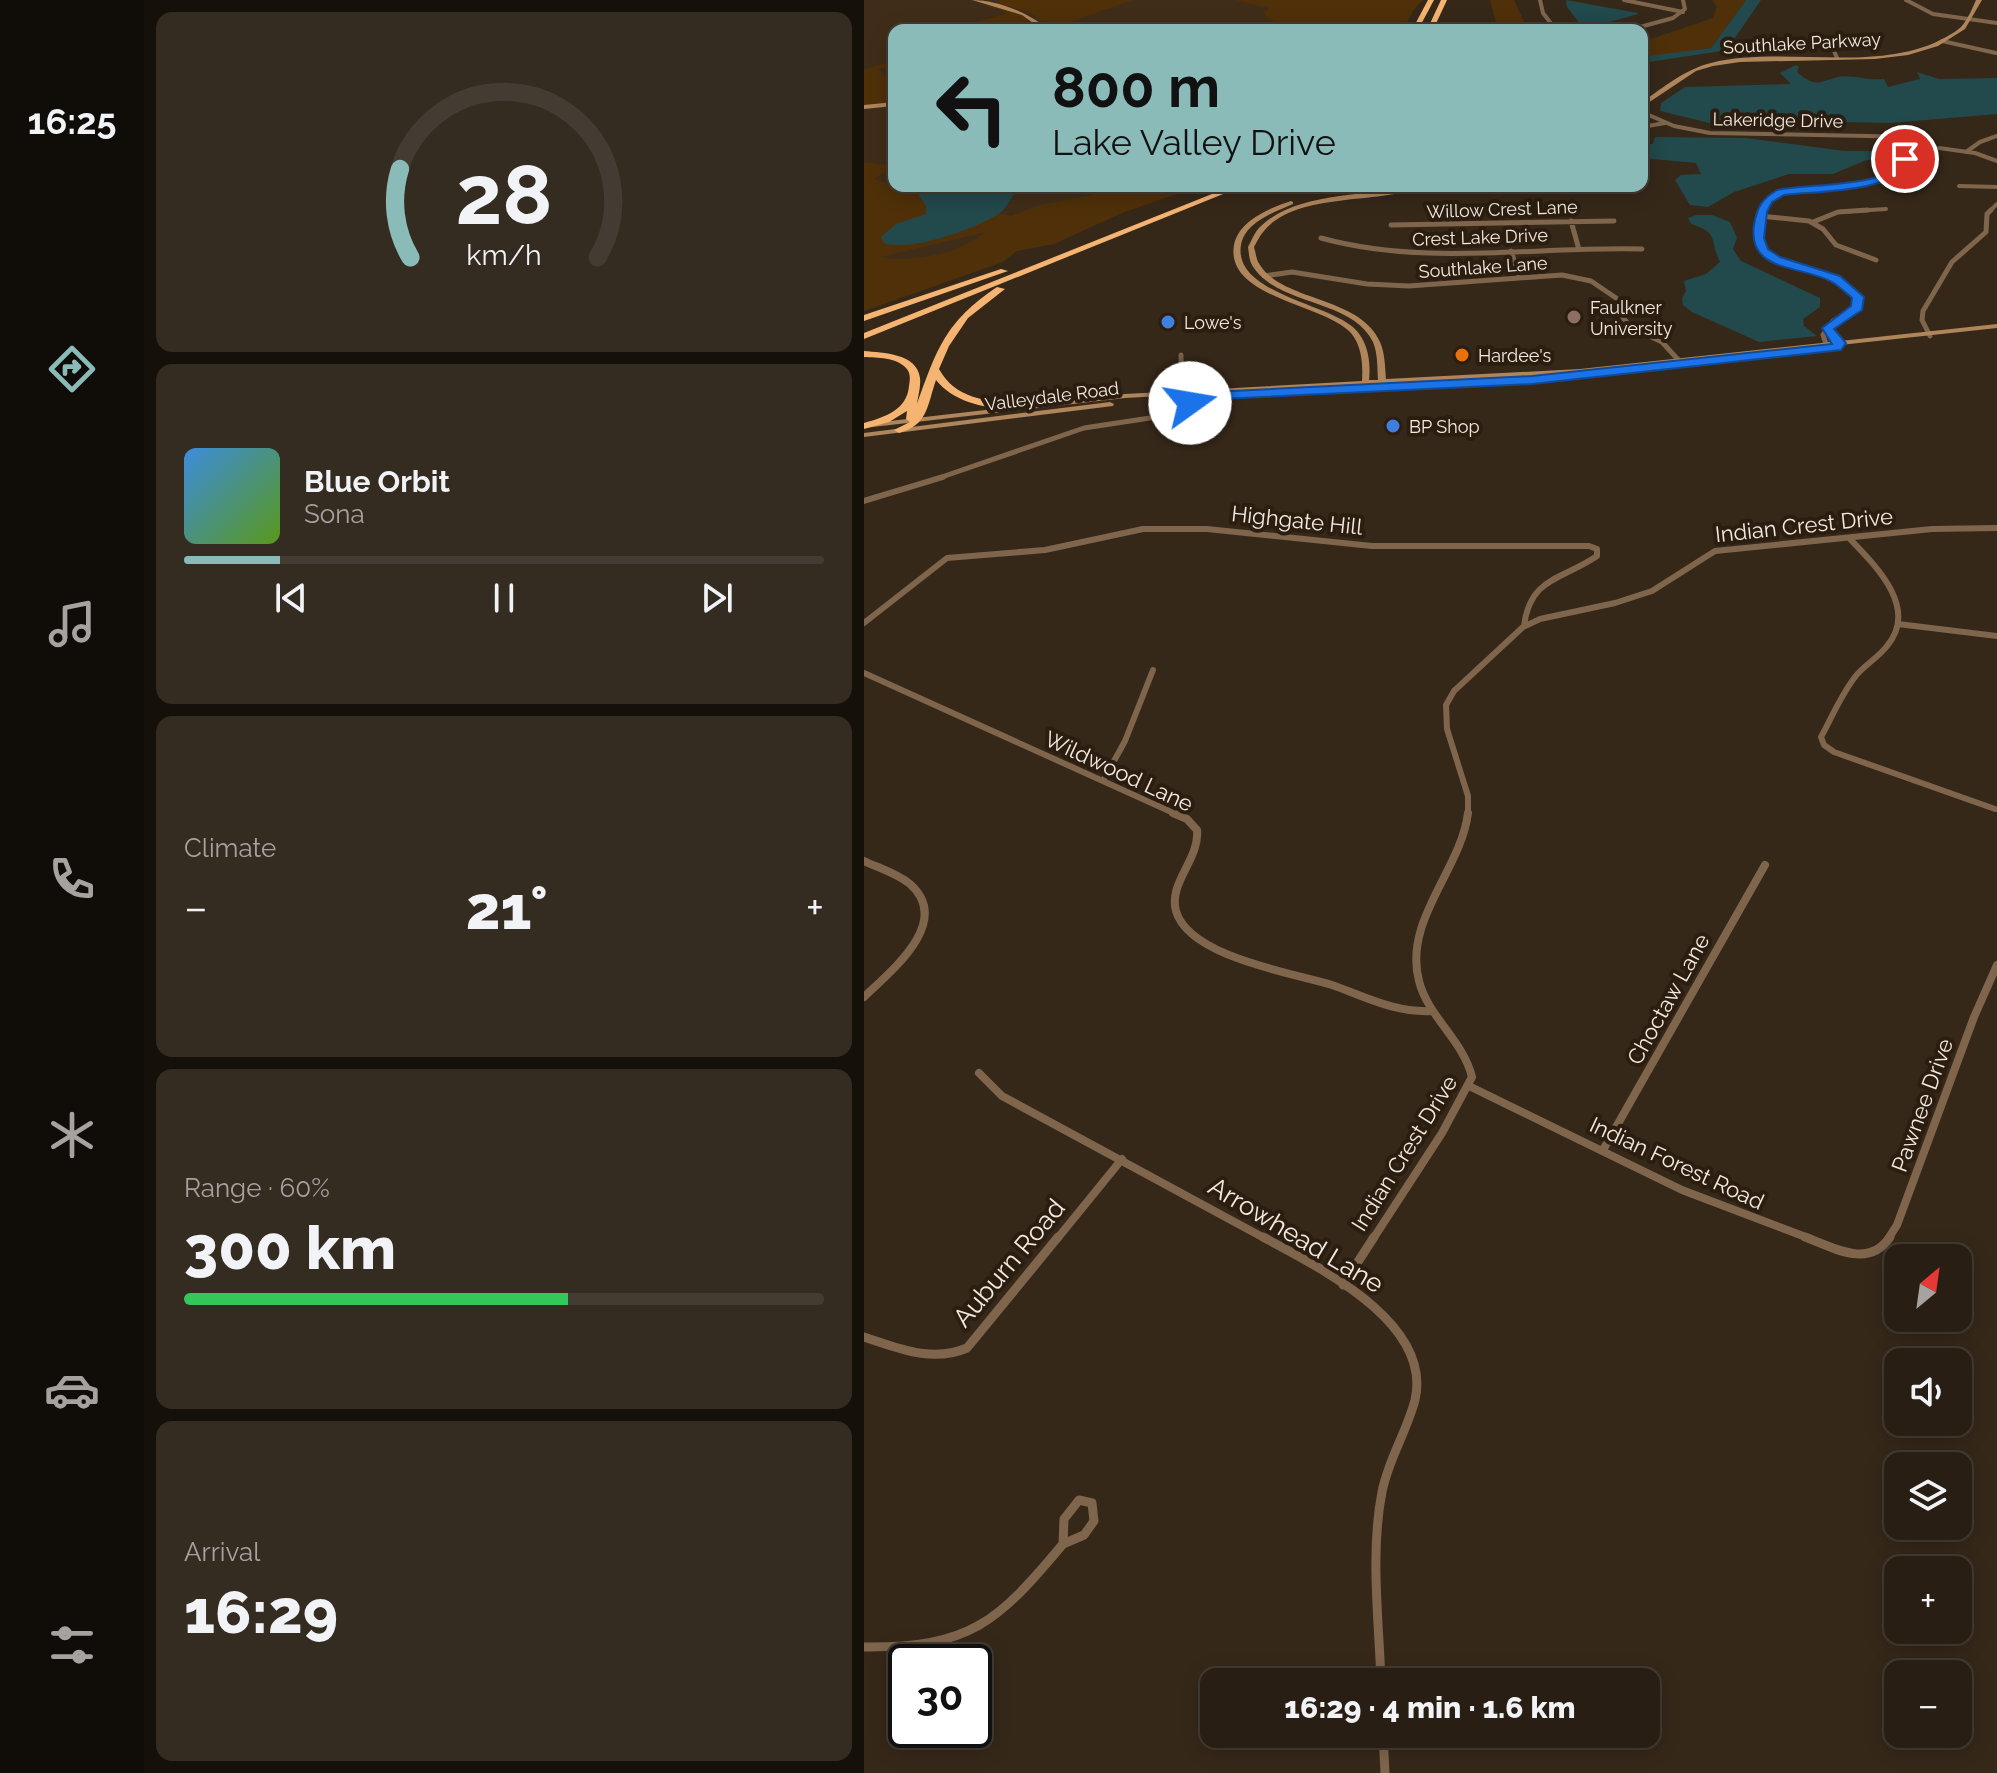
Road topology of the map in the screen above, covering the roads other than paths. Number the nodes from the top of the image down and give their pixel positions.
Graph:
1 (975, 0) edge
2 (1540, 0) edge
3 (1624, 0) edge
4 (1683, 0) edge
5 (1906, 0) edge
6 (1979, 0) edge
7 (1430, 2) edge
8 (1443, 2) edge
9 (1683, 12) junction
10 (1970, 19) junction
11 (1997, 23) edge
12 (1038, 24) edge
13 (1418, 24) edge
14 (1433, 24) edge
15 (1551, 24) edge
16 (1648, 25) edge
17 (1829, 39) dead end
18 (1942, 41) junction
19 (1996, 53) edge
20 (1837, 58) junction
21 (1648, 99) edge
22 (888, 105) edge
23 (864, 107) edge
24 (1648, 115) edge
25 (1662, 122) junction
26 (1648, 126) edge
27 (1997, 136) edge
28 (1918, 137) dead end
29 (1939, 148) dead end
30 (1966, 152) junction
31 (1905, 159) dead end
32 (1997, 161) edge
33 (1959, 186) dead end
34 (1997, 187) edge
35 (1202, 192) edge
36 (1224, 192) edge
37 (1355, 192) edge
38 (1397, 192) edge
39 (1997, 204) edge
40 (1886, 209) dead end
41 (1760, 216) junction
42 (1571, 221) junction
43 (1614, 221) dead end
44 (1813, 222) junction
45 (1391, 225) dead end
46 (1321, 238) dead end
47 (1578, 246) junction
48 (1642, 249) dead end
49 (1511, 251) junction
50 (1876, 260) dead end
51 (1046, 264) junction
52 (1004, 271) junction
53 (1267, 278) junction
54 (1520, 278) junction
55 (1255, 282) junction
56 (864, 318) edge
57 (1997, 326) edge
58 (864, 327) edge
59 (1828, 328) junction
60 (864, 336) edge
61 (1930, 336) junction
62 (1826, 344) junction
63 (1838, 345) junction
64 (864, 354) edge
65 (1181, 355) dead end
66 (1681, 362) junction
67 (934, 368) junction
68 (1365, 385) junction
69 (1383, 385) junction
70 (1181, 394) junction
71 (1192, 397) junction
72 (912, 399) junction
73 (1027, 405) junction
74 (1171, 414) junction
75 (915, 424) junction
76 (864, 426) edge
77 (899, 430) joint
78 (864, 435) edge
79 (864, 501) edge
80 (1997, 528) edge
81 (1850, 539) junction
82 (864, 623) edge
83 (1898, 624) junction
84 (1524, 626) junction
85 (1997, 636) edge
86 (1153, 670) dead end
87 (864, 673) edge
88 (1103, 781) junction
89 (1995, 809) edge
90 (864, 861) edge
91 (1765, 865) dead end
92 (1997, 965) edge
93 (864, 997) edge
94 (1432, 1011) junction
95 (979, 1073) dead end
96 (1469, 1086) junction
97 (1603, 1150) junction
98 (1122, 1159) junction
99 (1875, 1253) joint
100 (1343, 1285) junction
101 (864, 1337) edge
102 (1063, 1544) junction
103 (864, 1647) edge
104 (1380, 1668) edge
105 (1384, 1748) edge
106 (1385, 1773) edge

1 - 12 street
2 - 15 street
3 - 9 street
4 - 9 street
5 - 10 street
6 - 10 street, Southlake Parkway
7 - 13 highway
8 - 14 highway
9 - 16 street
10 - 11 street
10 - 18 street, Southlake Parkway
17 - 20 street
18 - 19 street
18 - 20 street, Southlake Parkway
20 - 21 street, Southlake Parkway
22 - 23 street
24 - 25 street, Lakeridge Drive
25 - 26 street
25 - 28 street, Lakeridge Drive
27 - 30 street
29 - 30 street
30 - 32 street
31 - 41 street
33 - 34 street
35 - 52 highway
36 - 51 highway
37 - 55 street
38 - 53 street
39 - 61 street
40 - 44 street
41 - 44 street
41 - 59 street
42 - 43 street, Willow Crest Lane
42 - 45 street, Willow Crest Lane
42 - 47 street
44 - 50 street
46 - 49 street, Crest Lake Drive
47 - 48 street, Crest Lake Drive
47 - 49 street, Crest Lake Drive
49 - 54 street
51 - 60 highway
51 - 67 highway
52 - 56 highway
52 - 58 highway
53 - 54 street, Southlake Lane
53 - 55 street
53 - 69 street
54 - 66 street, Southlake Lane
55 - 68 street
57 - 61 street, Valleydale Road
59 - 62 street
59 - 63 street
61 - 63 street, Valleydale Road
62 - 63 street, Valleydale Road
62 - 66 street, Valleydale Road
63 - 66 street, Valleydale Road
64 - 72 highway
65 - 70 street
66 - 69 street, Valleydale Road
67 - 73 highway
67 - 75 highway
68 - 69 street, Valleydale Road
68 - 70 street, Valleydale Road
68 - 71 street, Valleydale Road
70 - 71 street, Valleydale Road
70 - 73 street, Valleydale Road
70 - 74 street
70 - 75 street, Valleydale Road
71 - 74 street
72 - 75 highway
72 - 76 highway
73 - 75 street, Valleydale Road
74 - 79 street
75 - 76 street, Valleydale Road
75 - 77 highway
77 - 78 street
80 - 81 street, Indian Crest Drive
81 - 83 street
81 - 84 street, Indian Crest Drive
82 - 84 street, Highgate Hill
83 - 85 street
83 - 89 street
84 - 94 street, Indian Crest Drive
86 - 88 street
87 - 88 street, Wildwood Lane
88 - 94 street, Wildwood Lane
90 - 93 street
91 - 97 street, Choctaw Lane
92 - 99 street, Pawnee Drive
94 - 96 street, Indian Crest Drive
95 - 98 street, Arrowhead Lane
96 - 97 street, Indian Forest Road
96 - 100 street, Indian Crest Drive
97 - 99 street, Indian Forest Road
98 - 100 street, Arrowhead Lane
98 - 101 street, Auburn Road
100 - 104 street, Arrowhead Lane
102 - 102 street
102 - 103 street
105 - 106 street

